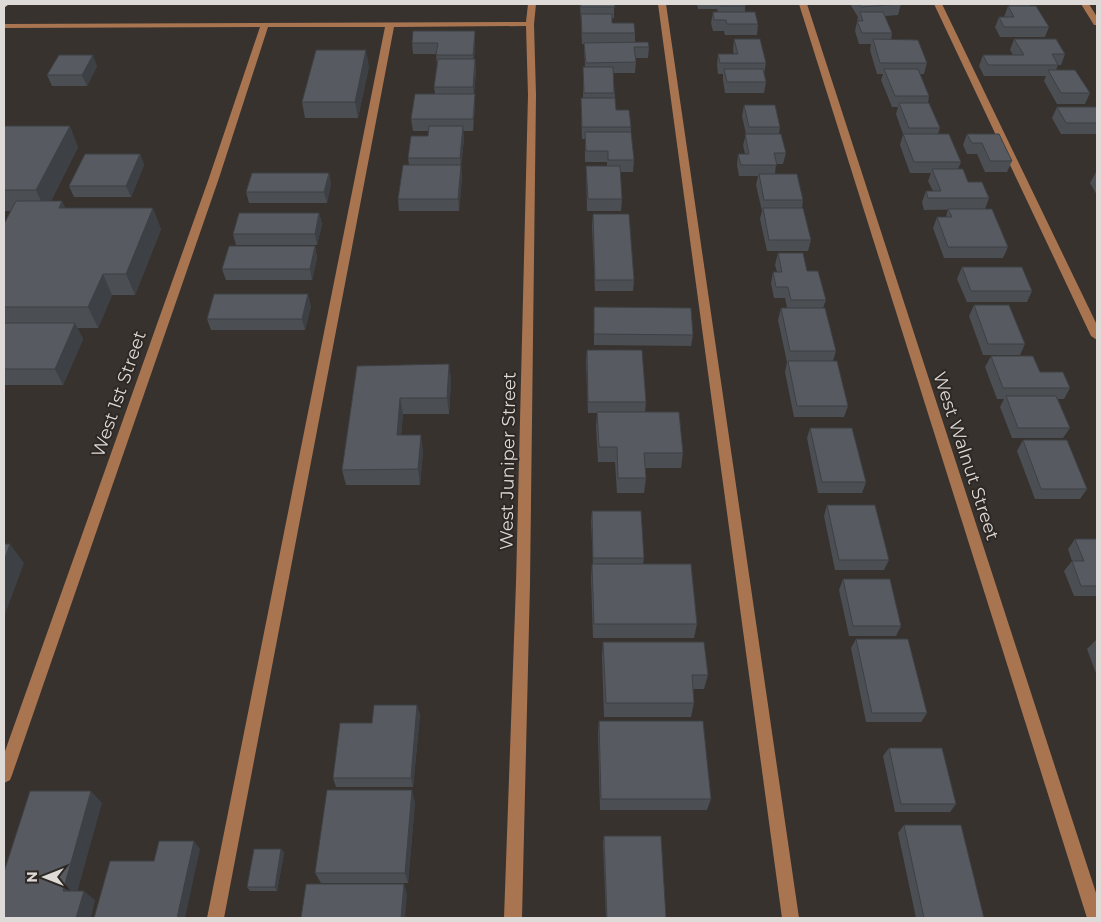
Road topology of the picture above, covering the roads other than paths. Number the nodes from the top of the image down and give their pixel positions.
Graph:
1 (532, 4) edge
2 (662, 4) edge
3 (803, 4) edge
4 (938, 4) edge
5 (1085, 4) edge
6 (1097, 23) edge
7 (265, 24) junction
8 (390, 24) junction
9 (530, 24) junction
10 (4, 26) edge
11 (1097, 336) edge
12 (4, 775) edge
13 (215, 918) edge
14 (513, 918) edge
15 (791, 918) edge
16 (1096, 918) edge

1 - 9 street, West Juniper Street
2 - 15 street
3 - 16 street, West Walnut Street
4 - 11 street
5 - 6 street
7 - 8 street
7 - 10 street
7 - 12 street, West 1st Street
8 - 9 street
8 - 13 street
9 - 14 street, West Juniper Street

